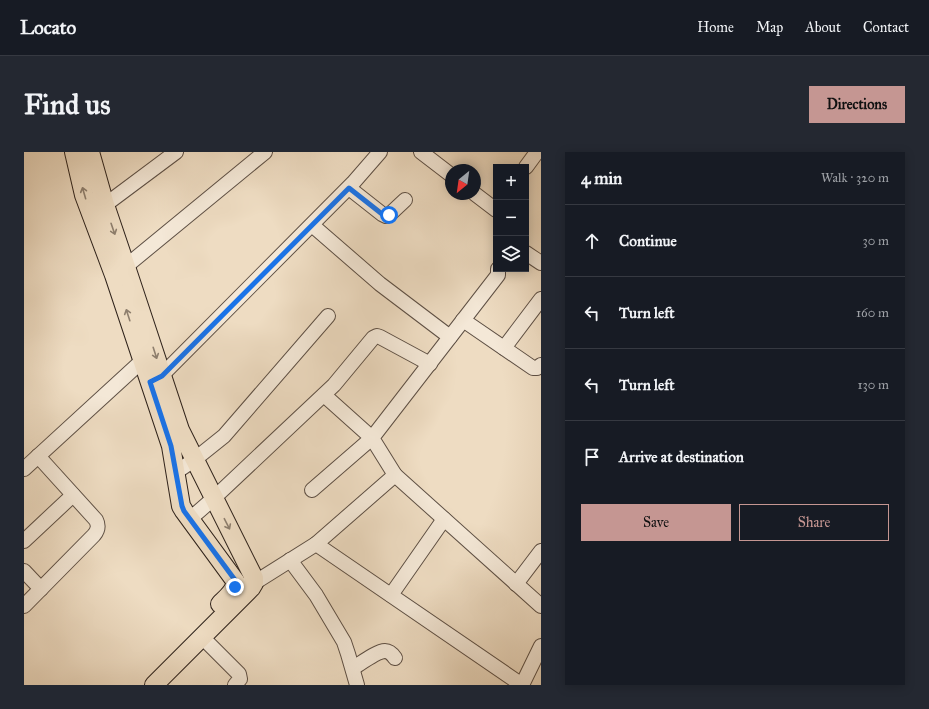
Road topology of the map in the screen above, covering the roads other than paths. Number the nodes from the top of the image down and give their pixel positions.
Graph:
1 (74, 152) edge
2 (90, 152) edge
3 (176, 152) edge
4 (265, 152) edge
5 (380, 152) edge
6 (421, 152) edge
7 (536, 152) edge
8 (528, 164) edge
9 (445, 170) edge
10 (349, 188) junction
11 (481, 199) edge
12 (405, 200) dead end
13 (493, 208) edge
14 (98, 209) junction
15 (312, 225) junction
16 (529, 255) edge
17 (541, 264) edge
18 (120, 271) junction
19 (498, 272) edge
20 (541, 299) edge
21 (328, 316) dead end
22 (464, 320) junction
23 (450, 337) junction
24 (504, 348) junction
25 (143, 360) junction
26 (430, 364) junction
27 (541, 365) edge
28 (156, 379) junction
29 (324, 394) junction
30 (372, 438) junction
31 (38, 456) junction
32 (194, 460) junction
33 (24, 470) edge
34 (176, 472) junction
35 (395, 475) junction
36 (312, 490) dead end
37 (73, 495) junction
38 (214, 498) junction
39 (190, 519) junction
40 (444, 519) junction
41 (24, 541) edge
42 (316, 544) junction
43 (541, 552) edge
44 (290, 560) junction
45 (24, 571) edge
46 (254, 583) junction
47 (516, 584) junction
48 (235, 587) junction
49 (41, 589) junction
50 (391, 595) junction
51 (24, 606) edge
52 (541, 606) edge
53 (202, 637) junction
54 (541, 646) edge
55 (176, 657) junction
56 (396, 658) dead end
57 (353, 668) junction
58 (157, 683) edge
59 (235, 685) edge
60 (357, 685) edge
61 (522, 685) edge

14 -> 1 main road
2 - 14 main road
3 - 14 street
4 - 18 street
5 - 10 street
6 - 9 street
7 - 8 street
10 - 12 street
10 - 15 street
11 - 13 street
14 - 18 main road
15 - 23 street
15 - 28 street
16 - 17 street
25 -> 18 main road
18 -> 28 main road
19 - 22 street
20 - 24 street
21 - 32 street
22 - 23 street
22 - 24 street
23 - 26 street
24 - 27 street
25 - 28 main road
25 - 31 street
26 - 29 street
26 - 30 street
28 - 32 main road
28 - 34 main road
29 - 30 street
29 - 38 street
30 - 35 street
30 - 36 street
31 - 33 street
31 - 37 street
32 - 34 street
32 - 38 main road
34 - 39 main road
35 - 40 street
35 - 42 street
37 - 41 street
37 - 49 street
38 - 39 street
38 -> 46 main road
39 - 48 main road
40 - 47 street
40 - 50 street
42 - 44 street
42 - 50 street
43 - 47 street
44 - 46 street
44 - 57 street
45 - 49 street
46 - 48 street
46 - 53 main road
47 - 52 street
48 - 55 main road
49 - 51 street
50 - 61 street
53 - 55 main road
53 - 59 street
54 - 61 street
55 - 58 main road
56 - 57 street
57 - 60 street

